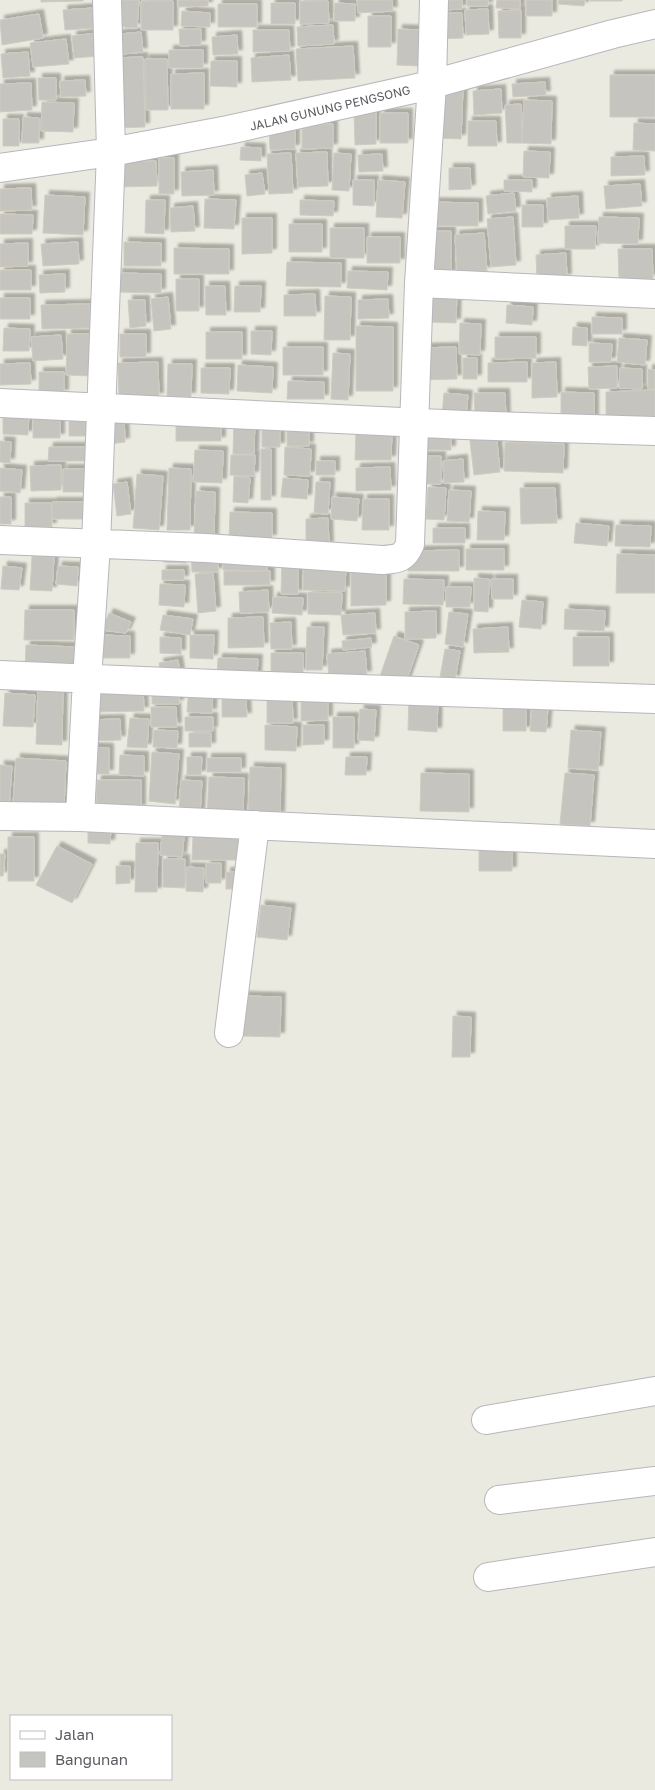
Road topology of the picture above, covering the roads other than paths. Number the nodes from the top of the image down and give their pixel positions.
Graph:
1 (107, 0) edge
2 (434, 0) edge
3 (655, 24) edge
4 (432, 84) junction
5 (111, 152) junction
6 (0, 168) edge
7 (419, 283) junction
8 (655, 294) edge
9 (0, 403) edge
10 (102, 407) junction
11 (415, 422) junction
12 (655, 430) edge
13 (0, 540) edge
14 (96, 544) junction
15 (0, 675) edge
16 (87, 679) junction
17 (655, 699) edge
18 (0, 816) edge
19 (80, 817) junction
20 (255, 825) junction
21 (655, 844) edge
22 (229, 1033) dead end
23 (655, 1391) edge
24 (486, 1420) dead end
25 (655, 1481) edge
26 (499, 1500) dead end
27 (655, 1552) edge
28 (488, 1578) dead end

1 - 5 street
2 - 4 street
3 - 4 street, JALAN GUNUNG PENGSONG
4 - 5 street, JALAN GUNUNG PENGSONG
4 - 7 street
5 - 6 street, JALAN GUNUNG PENGSONG
5 - 10 street
7 - 8 street
7 - 11 street
9 - 10 street
10 - 11 street
10 - 14 street
11 - 12 street
11 - 14 street
13 - 14 street
14 - 16 street
15 - 16 street
16 - 17 street
16 - 19 street
18 - 19 street
19 - 20 street
20 - 21 street
20 - 22 street
23 - 24 street
25 - 26 street
27 - 28 street

